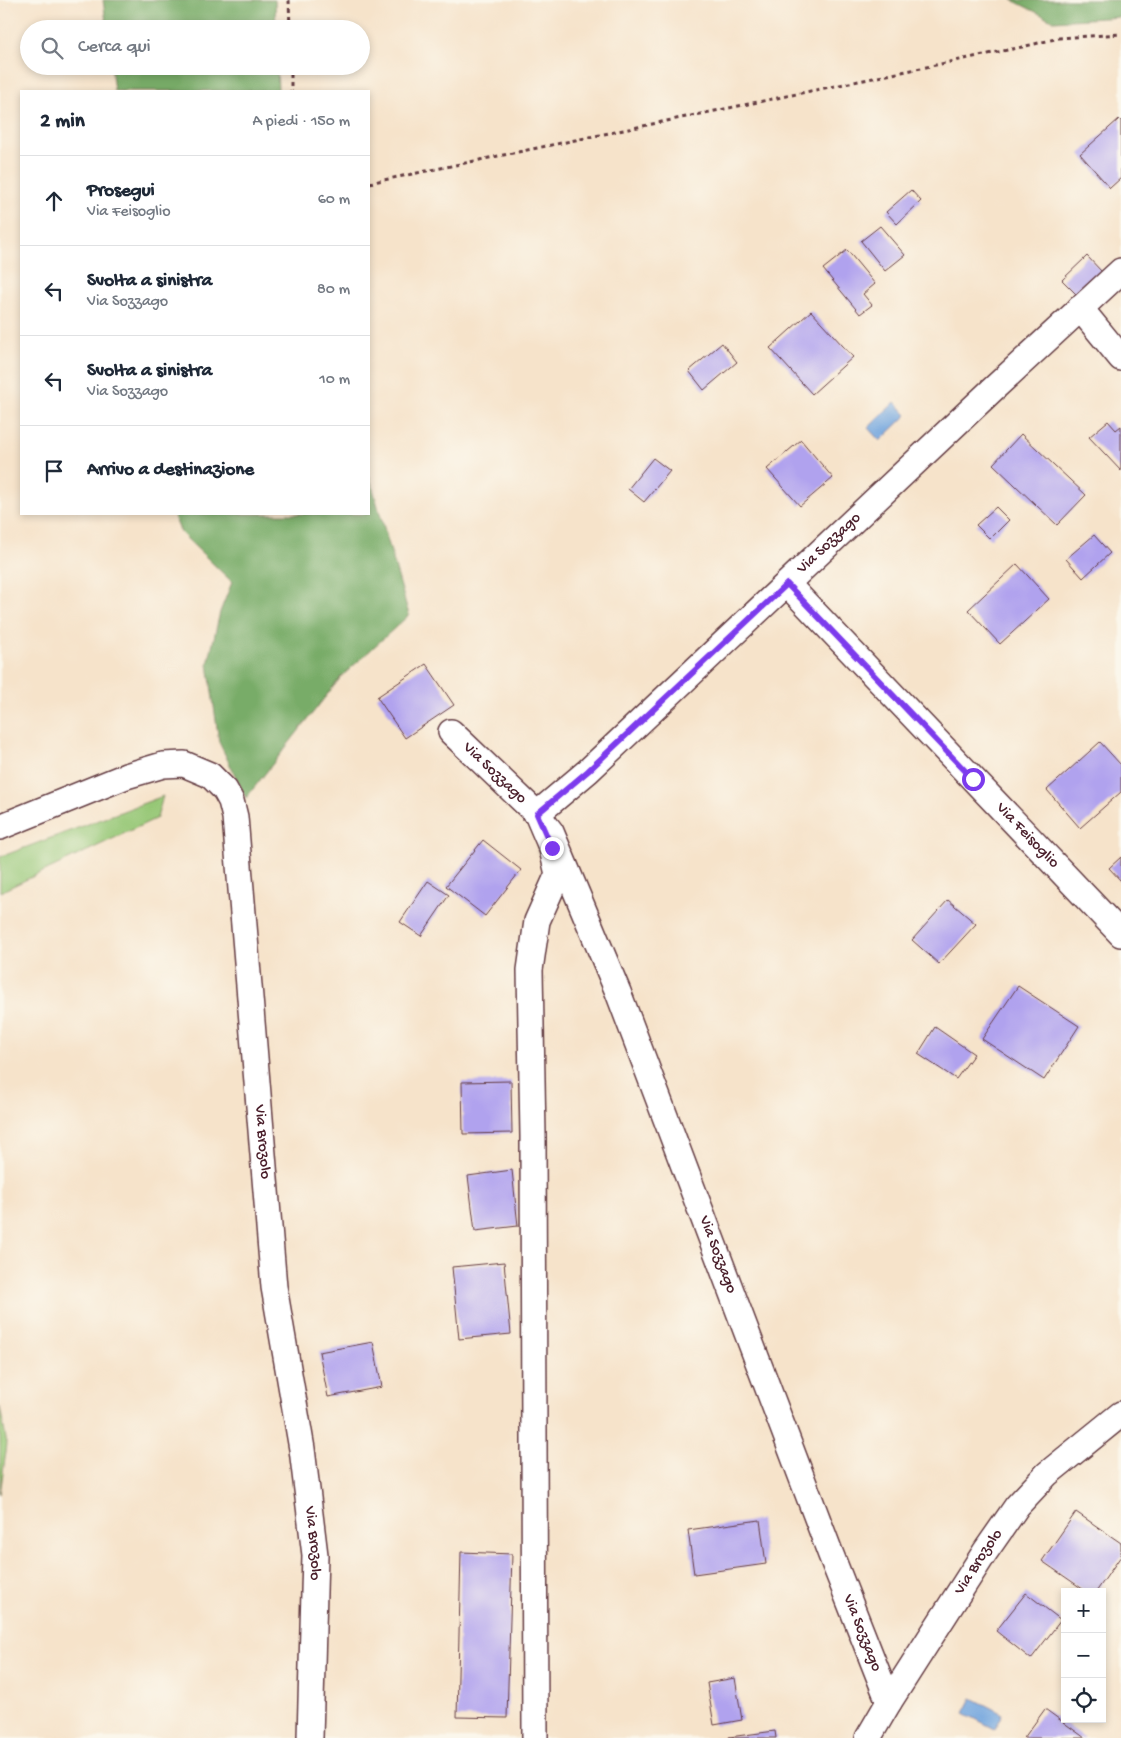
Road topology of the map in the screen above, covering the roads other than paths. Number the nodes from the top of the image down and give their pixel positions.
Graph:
1 (1121, 271) edge
2 (1080, 308) junction
3 (1121, 358) edge
4 (787, 584) junction
5 (451, 732) dead end
6 (537, 814) junction
7 (0, 827) edge
8 (1121, 934) edge
9 (1121, 1414) edge
10 (889, 1702) junction
11 (310, 1738) edge
12 (535, 1738) edge
13 (868, 1738) edge

1 - 2 street, Via Sozzago
2 - 3 street
2 - 4 street, Via Sozzago
4 - 6 street, Via Sozzago
4 - 8 street, Via Feisoglio
5 - 6 street, Via Sozzago
6 - 10 street, Via Sozzago
6 - 12 street, Via Sozzago
7 - 11 street, Via Brozolo
9 - 10 street, Via Brozolo
10 - 13 street, Via Brozolo

